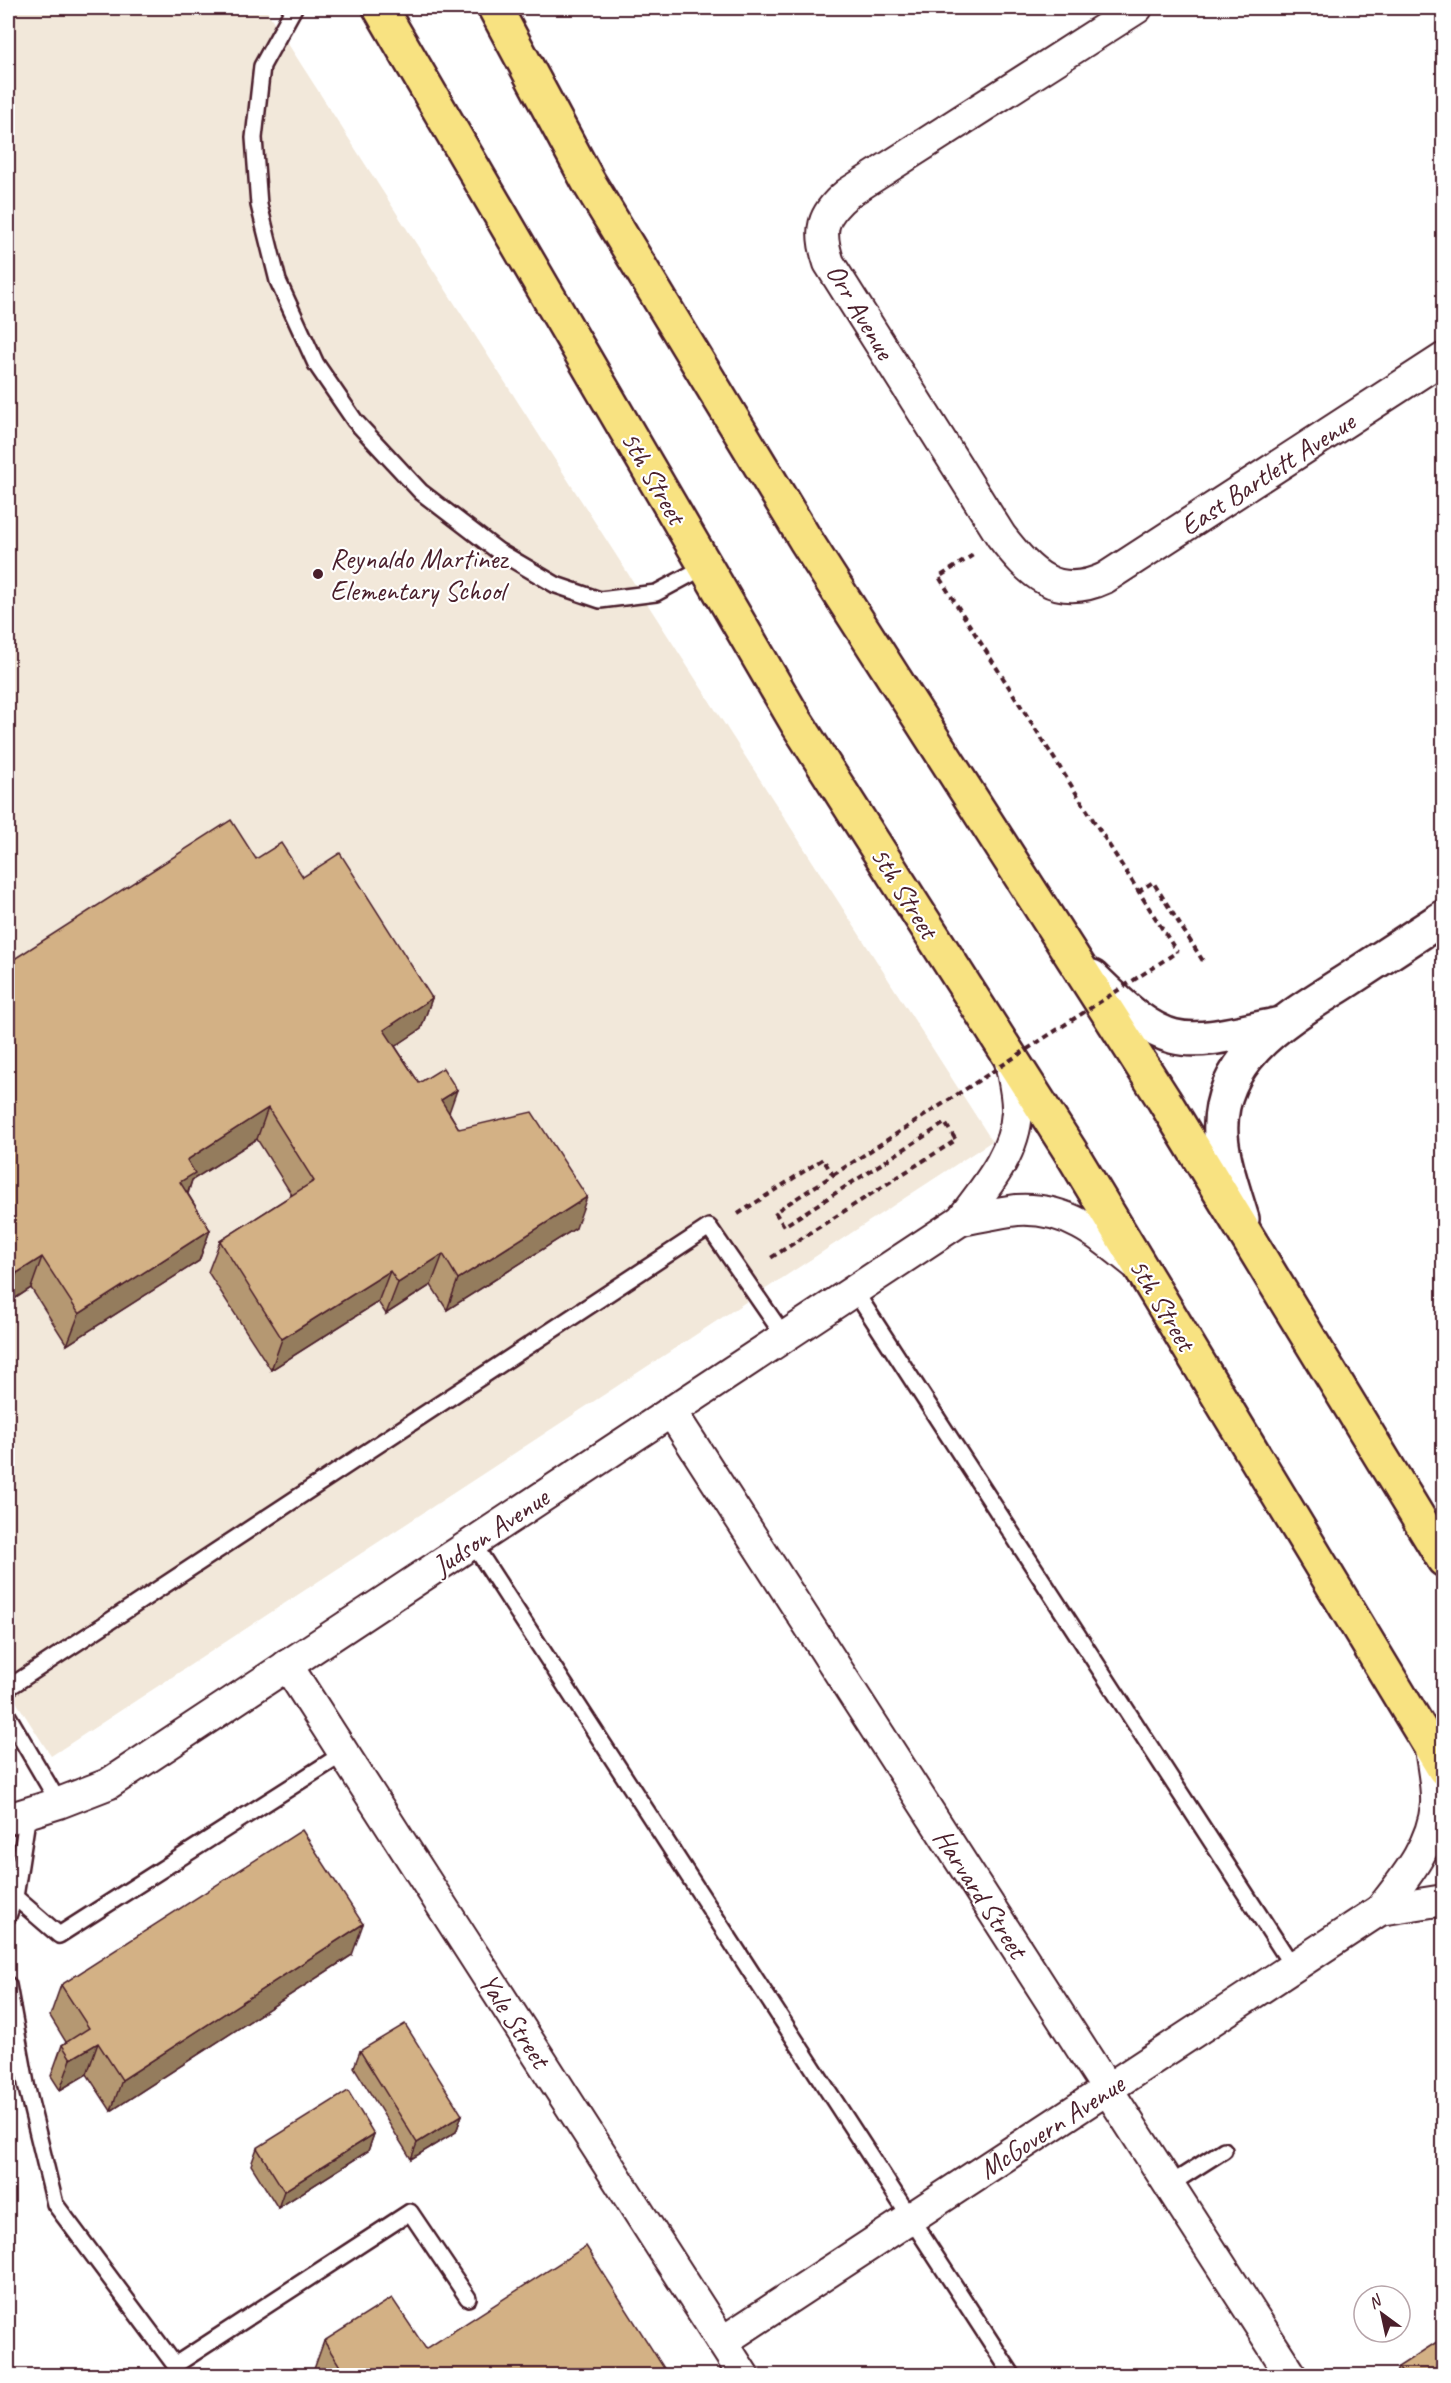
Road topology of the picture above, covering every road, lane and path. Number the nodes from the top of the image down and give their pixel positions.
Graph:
1 (294, 8) edge
2 (380, 8) edge
3 (495, 8) edge
4 (1137, 8) edge
5 (1443, 358) edge
6 (706, 567) junction
7 (939, 578) dead end
8 (1089, 585) joint
9 (1138, 892) junction
10 (1443, 917) edge
11 (1069, 954) junction
12 (1203, 961) dead end
13 (1280, 1024) junction
14 (1009, 1056) junction
15 (833, 1175) junction
16 (738, 1214) dead end
17 (961, 1220) junction
18 (1246, 1233) junction
19 (769, 1259) dead end
20 (1142, 1269) junction
21 (854, 1290) junction
22 (784, 1336) junction
23 (671, 1411) junction
24 (472, 1542) junction
25 (1443, 1560) edge
26 (287, 1665) junction
27 (10, 1681) edge
28 (8, 1716) edge
29 (344, 1753) junction
30 (1437, 1758) edge
31 (60, 1803) junction
32 (18, 1816) edge
33 (15, 1896) junction
34 (1443, 1900) edge
35 (1380, 1910) junction
36 (8, 1916) edge
37 (1293, 1967) junction
38 (8, 1985) edge
39 (1107, 2089) junction
40 (1224, 2150) dead end
41 (1169, 2185) junction
42 (911, 2218) junction
43 (468, 2298) dead end
44 (722, 2342) junction
45 (175, 2370) edge
46 (744, 2376) edge
47 (1013, 2376) edge
48 (1292, 2376) edge

1 - 6 lane
2 - 6 main road, 5th Street
3 - 11 main road
4 - 8 street, Orr Avenue
5 - 8 street, East Bartlett Avenue
6 - 14 main road, 5th Street
7 - 9 path
9 - 12 path
9 - 15 path, bridge
10 - 13 street
11 - 13 street
11 - 18 main road
13 - 18 street
14 - 17 street, Judson Avenue
14 - 20 main road, 5th Street
15 - 16 path
15 - 19 path
17 - 20 street, Judson Avenue
17 - 21 street, Judson Avenue
18 - 25 main road
20 - 30 main road, 5th Street
21 - 22 street, Judson Avenue
21 - 37 lane
22 - 23 street, Judson Avenue
22 - 27 lane
23 - 24 street, Judson Avenue
23 - 39 street, Harvard Street
24 - 26 street, Judson Avenue
24 - 42 lane
26 - 29 street, Yale Street
26 - 31 street, Judson Avenue
28 - 31 lane
29 - 33 lane
29 - 44 street, Yale Street
30 - 35 street, McGovern Avenue
31 - 32 street, Judson Avenue
32 - 33 lane
33 - 36 lane
34 - 35 street, McGovern Avenue
35 - 37 street, McGovern Avenue
37 - 39 street, McGovern Avenue
38 - 45 lane
39 - 41 street, Harvard Street
39 - 42 street, McGovern Avenue
40 - 41 lane
41 - 48 street, Harvard Street
42 - 44 street, McGovern Avenue
42 - 47 lane
43 - 45 lane
44 - 46 street, Yale Street

